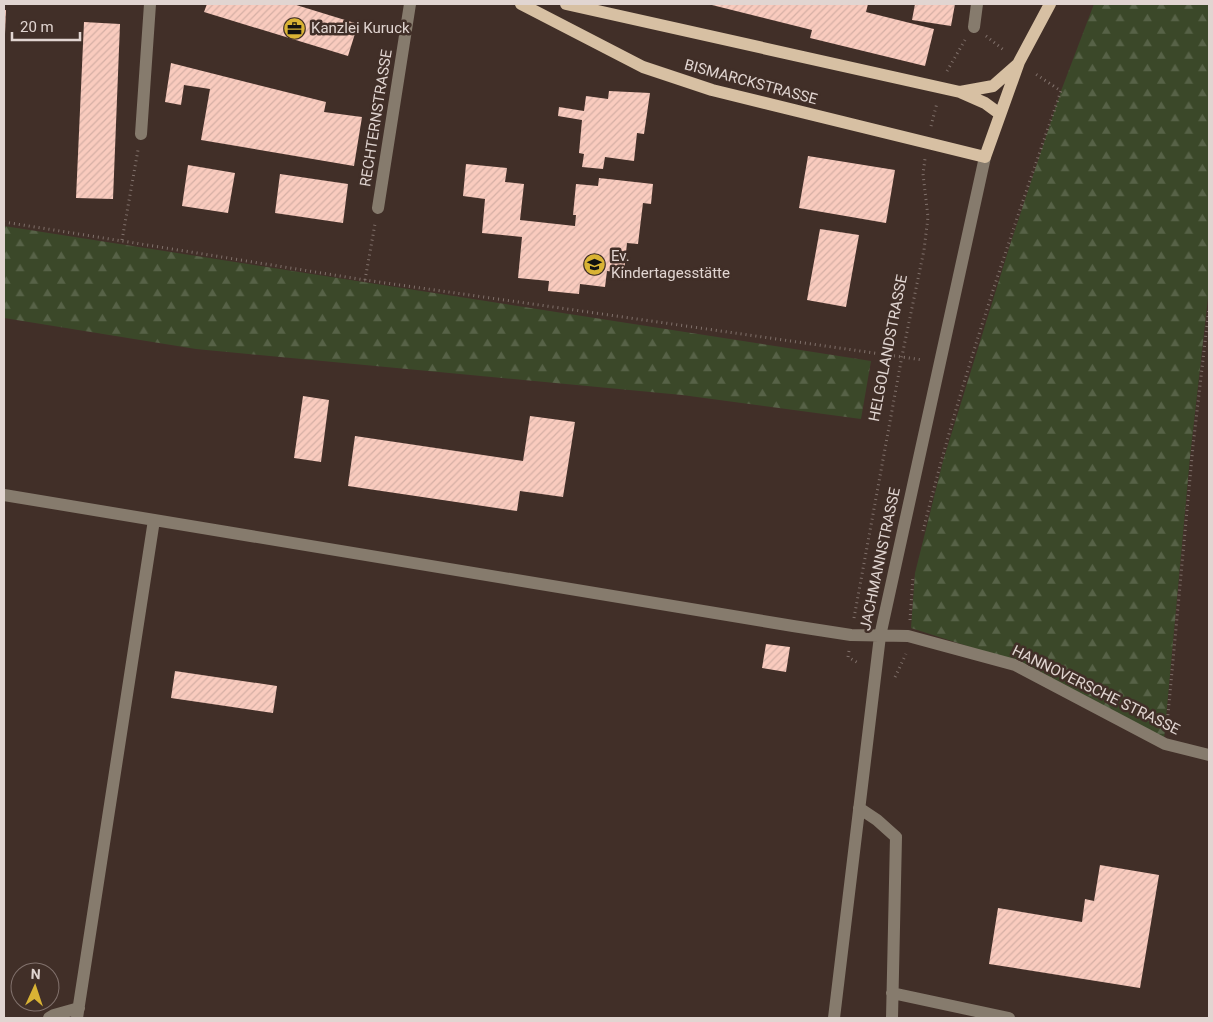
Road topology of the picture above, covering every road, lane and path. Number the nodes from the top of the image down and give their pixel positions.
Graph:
1 (150, 4) edge
2 (410, 4) edge
3 (521, 4) edge
4 (566, 4) edge
5 (977, 4) edge
6 (1050, 4) edge
7 (974, 27) joint
8 (1019, 62) junction
9 (941, 87) junction
10 (1061, 91) dead end
11 (960, 92) junction
12 (1000, 114) junction
13 (141, 134) joint
14 (926, 142) junction
15 (985, 156) junction
16 (378, 208) joint
17 (4, 222) edge
18 (122, 240) junction
19 (365, 280) junction
20 (1209, 308) edge
21 (902, 356) junction
22 (939, 364) junction
23 (4, 495) edge
24 (154, 520) junction
25 (922, 534) dead end
26 (913, 572) dead end
27 (851, 635) junction
28 (880, 636) junction
29 (908, 636) junction
30 (875, 674) junction
31 (1165, 744) junction
32 (1209, 755) edge
33 (859, 808) junction
34 (892, 993) junction
35 (78, 1013) edge
36 (49, 1018) edge
37 (834, 1018) edge
38 (892, 1018) edge
39 (1009, 1018) edge

1 - 13 street
2 - 16 street, RECHTERNSTRASSE
3 - 14 main road, BISMARCKSTRASSE
4 - 9 main road
5 - 7 street
6 - 8 main road
7 - 9 path, HELGOLANDSTRASSE
8 - 11 main road
8 - 12 main road, JACHMANNSTRASSE
9 - 11 main road
9 - 14 path, HELGOLANDSTRASSE
10 - 25 path
11 - 12 main road
12 - 15 main road, JACHMANNSTRASSE
13 - 18 path
14 - 15 main road, BISMARCKSTRASSE
14 - 21 path, HELGOLANDSTRASSE
15 - 22 street, JACHMANNSTRASSE
16 - 19 path
17 - 18 path
18 - 19 path
19 - 21 path
20 - 31 path
21 - 22 path
21 - 27 path, HELGOLANDSTRASSE
22 - 28 street, JACHMANNSTRASSE
23 - 24 street, HANNOVERSCHE STRASSE
24 - 27 street, HANNOVERSCHE STRASSE
24 - 35 street
26 - 29 path
27 - 28 street, HANNOVERSCHE STRASSE
27 - 30 path, HELGOLANDSTRASSE
28 - 29 street, HANNOVERSCHE STRASSE
28 - 30 street, JACHMANNSTRASSE
29 - 30 path, HELGOLANDSTRASSE
29 - 31 street, HANNOVERSCHE STRASSE
30 - 33 street, JACHMANNSTRASSE
31 - 32 street, HANNOVERSCHE STRASSE
33 - 34 street
33 - 37 street, JACHMANNSTRASSE
34 - 38 street
34 - 39 street
35 - 36 street

